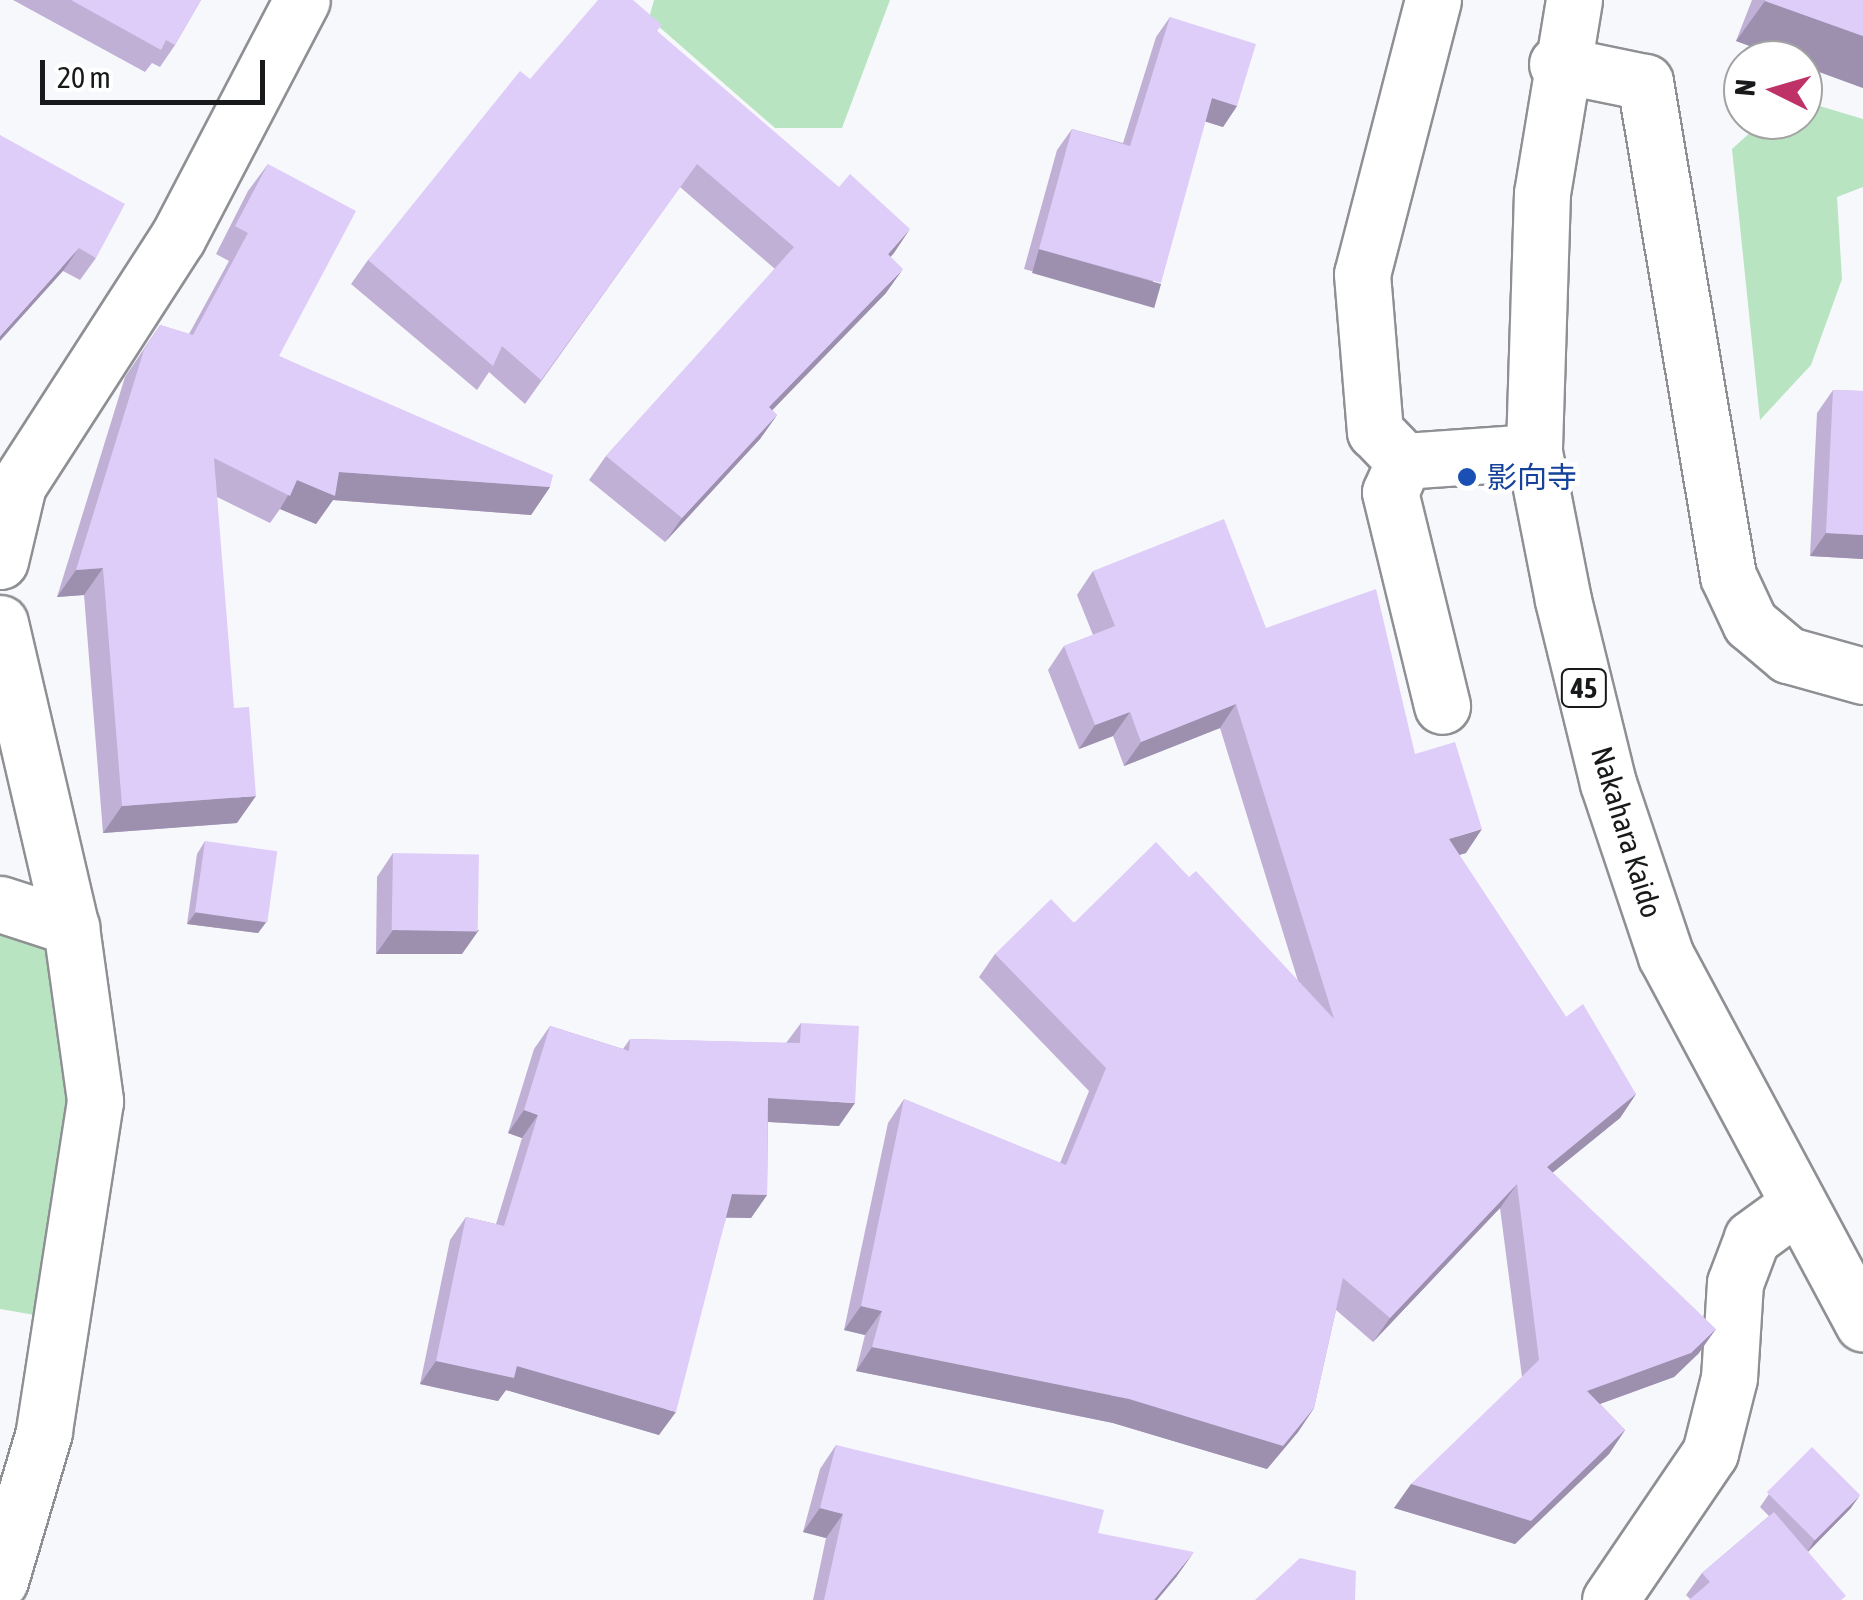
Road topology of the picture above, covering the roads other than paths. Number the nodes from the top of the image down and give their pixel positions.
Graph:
1 (302, 0) edge
2 (1432, 0) edge
3 (1574, 0) edge
4 (1557, 64) junction
5 (1534, 452) junction
6 (1404, 462) junction
7 (0, 561) edge
8 (0, 623) edge
9 (1863, 676) edge
10 (1442, 706) dead end
11 (0, 904) edge
12 (70, 927) junction
13 (1796, 1206) junction
14 (1863, 1324) edge
15 (0, 1581) edge
16 (1610, 1600) edge

1 - 7 street
2 - 6 street
3 - 4 street, Nakahara Kaido / 45
4 - 5 street, Nakahara Kaido / 45
4 - 9 street
5 - 6 street
5 - 13 street, Nakahara Kaido / 45
6 - 10 street
8 - 12 street
11 - 12 street
12 - 15 street
13 - 14 street, Nakahara Kaido / 45
13 - 16 street

